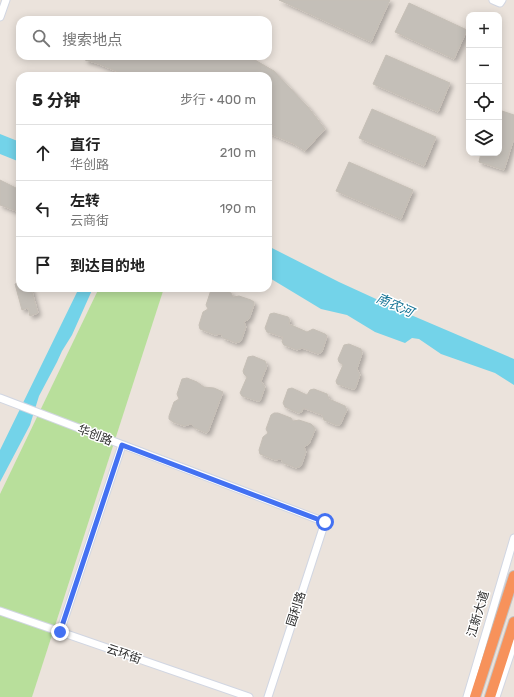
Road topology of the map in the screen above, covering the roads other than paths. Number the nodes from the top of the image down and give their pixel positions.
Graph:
1 (6, 0) edge
2 (493, 0) edge
3 (501, 2) edge
4 (0, 17) edge
5 (0, 398) edge
6 (122, 445) junction
7 (325, 522) joint
8 (514, 538) edge
9 (514, 576) edge
10 (0, 611) edge
11 (514, 622) edge
12 (60, 632) junction
13 (514, 643) edge
14 (249, 697) edge
15 (268, 697) edge
16 (467, 697) edge
17 (475, 697) edge
18 (490, 697) edge
19 (496, 697) edge

1 - 4 street
2 - 3 street
5 - 6 street, 华创路
6 - 7 street, 华创路
6 - 12 street
7 - 15 street, 园利路
8 - 16 street, 江新大道
9 - 17 highway, 江新大道
10 - 12 street, 云环街
11 - 18 highway
12 - 14 street, 云环街
13 - 19 street

